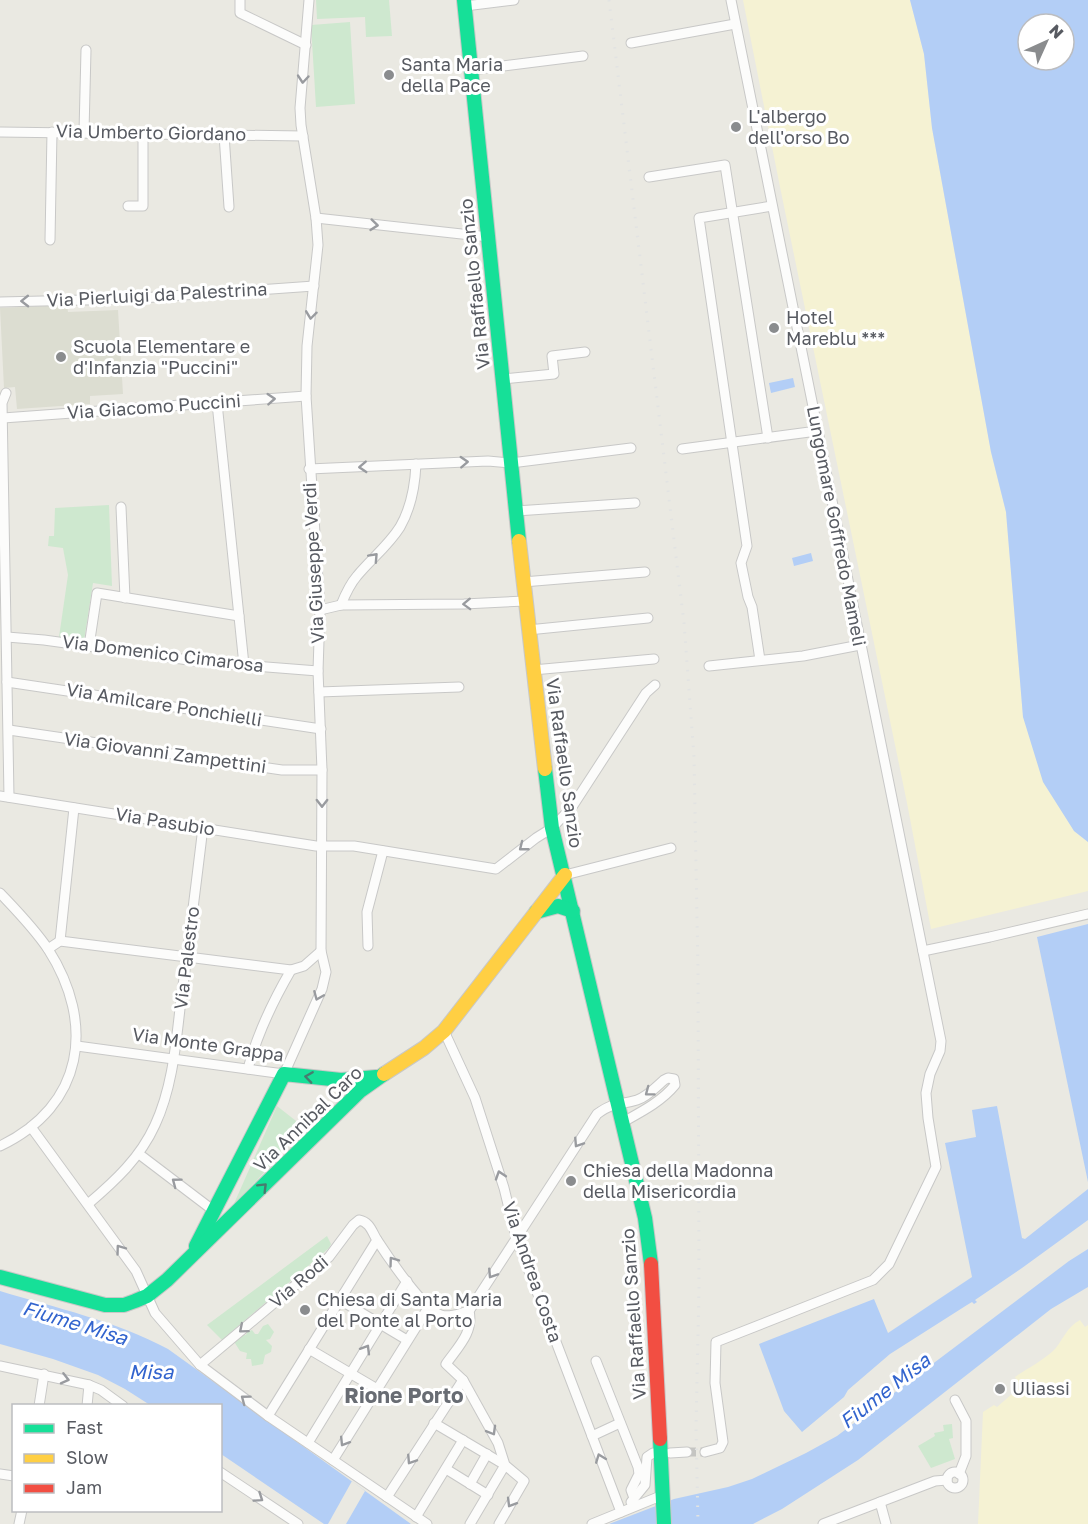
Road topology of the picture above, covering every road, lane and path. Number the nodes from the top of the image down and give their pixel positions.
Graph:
1 (240, 0) edge
2 (309, 0) edge
3 (514, 0) edge
4 (731, 0) edge
5 (464, 3) edge
6 (735, 24) junction
7 (631, 43) dead end
8 (306, 45) junction
9 (86, 50) dead end
10 (583, 56) dead end
11 (471, 70) junction
12 (0, 132) edge
13 (52, 132) junction
14 (84, 132) junction
15 (143, 133) junction
16 (224, 135) junction
17 (303, 136) junction
18 (649, 177) dead end
19 (128, 206) dead end
20 (772, 206) junction
21 (229, 207) dead end
22 (734, 213) junction
23 (316, 218) junction
24 (489, 237) junction
25 (50, 240) dead end
26 (314, 286) junction
27 (0, 302) edge
28 (585, 352) dead end
29 (503, 379) junction
30 (6, 393) dead end
31 (306, 396) junction
32 (218, 403) junction
33 (3, 418) junction
34 (817, 431) junction
35 (768, 438) junction
36 (732, 443) junction
37 (631, 448) dead end
38 (682, 449) dead end
39 (511, 463) junction
40 (416, 465) junction
41 (309, 469) junction
42 (2, 478) edge
43 (635, 503) dead end
44 (122, 507) dead end
45 (516, 511) junction
46 (645, 572) dead end
47 (524, 582) junction
48 (125, 598) junction
49 (525, 601) junction
50 (341, 605) junction
51 (320, 610) junction
52 (239, 616) junction
53 (648, 618) dead end
54 (528, 630) junction
55 (7, 637) junction
56 (860, 645) junction
57 (89, 646) junction
58 (654, 659) dead end
59 (760, 660) junction
60 (243, 665) junction
61 (709, 666) dead end
62 (533, 670) junction
63 (318, 671) junction
64 (7, 682) junction
65 (655, 685) dead end
66 (459, 687) dead end
67 (319, 692) junction
68 (321, 729) junction
69 (9, 730) junction
70 (322, 771) junction
71 (4, 797) edge
72 (74, 808) junction
73 (203, 827) junction
74 (552, 828) junction
75 (322, 846) junction
76 (671, 848) dead end
77 (383, 851) junction
78 (565, 875) junction
79 (0, 892) edge
80 (573, 911) junction
81 (536, 912) junction
82 (1088, 914) edge
83 (60, 941) junction
84 (369, 946) dead end
85 (48, 950) junction
86 (321, 951) junction
87 (923, 951) junction
88 (187, 956) junction
89 (291, 970) junction
90 (444, 1031) junction
91 (77, 1046) junction
92 (174, 1059) junction
93 (248, 1069) junction
94 (284, 1074) junction
95 (378, 1077) junction
96 (334, 1080) junction
97 (618, 1102) junction
98 (341, 1108) junction
99 (623, 1122) junction
100 (32, 1127) junction
101 (0, 1146) edge
102 (139, 1154) junction
103 (221, 1196) junction
104 (88, 1204) junction
105 (214, 1211) junction
106 (238, 1212) junction
107 (516, 1237) junction
108 (377, 1240) junction
109 (190, 1256) junction
110 (0, 1277) edge
111 (407, 1281) junction
112 (147, 1296) junction
113 (340, 1300) junction
114 (428, 1308) junction
115 (469, 1311) junction
116 (380, 1324) junction
117 (407, 1340) junction
118 (309, 1349) junction
119 (596, 1361) dead end
120 (200, 1365) junction
121 (0, 1366) edge
122 (351, 1373) junction
123 (44, 1374) junction
124 (463, 1380) junction
125 (90, 1385) junction
126 (377, 1389) junction
127 (955, 1400) dead end
128 (39, 1404) edge
129 (87, 1404) edge
130 (120, 1404) edge
131 (268, 1416) junction
132 (434, 1423) junction
133 (620, 1423) junction
134 (592, 1436) junction
135 (463, 1440) junction
136 (308, 1443) junction
137 (687, 1452) tunnel mouth
138 (705, 1452) dead end
139 (653, 1453) dead end
140 (670, 1453) dead end
141 (487, 1454) junction
142 (333, 1460) junction
143 (506, 1466) junction
144 (446, 1469) junction
145 (222, 1473) edge
146 (470, 1484) junction
147 (488, 1495) junction
148 (663, 1495) junction
149 (387, 1497) junction
150 (880, 1502) junction
151 (632, 1503) junction
152 (621, 1512) junction
153 (416, 1517) junction
154 (298, 1524) edge
155 (427, 1524) edge
156 (470, 1524) edge
157 (498, 1524) edge
158 (592, 1524) edge
159 (664, 1524) edge
160 (823, 1524) edge
161 (886, 1524) edge

1 - 8 street
2 - 8 street, Via Giuseppe Verdi
3 - 5 street
4 - 6 street, Lungomare Goffredo Mameli
5 - 11 main road, Via Raffaello Sanzio
6 - 7 street
6 - 20 street, Lungomare Goffredo Mameli
8 -> 17 street, Via Giuseppe Verdi
9 - 14 street
10 - 11 street
11 - 24 main road, Via Raffaello Sanzio
12 - 13 street, Via Umberto Giordano
13 - 14 street, Via Umberto Giordano
13 - 25 street
14 - 15 street, Via Umberto Giordano
15 - 16 street, Via Umberto Giordano
15 - 19 street
16 - 17 street, Via Umberto Giordano
16 - 21 street
17 - 23 street, Via Giuseppe Verdi
18 - 22 street
20 - 22 street
20 - 34 street, Lungomare Goffredo Mameli
22 - 35 street
22 - 36 street
23 -> 24 street
23 - 26 street, Via Giuseppe Verdi
24 - 29 main road, Via Raffaello Sanzio
26 -> 27 street, Via Pierluigi da Palestrina
26 -> 31 street, Via Giuseppe Verdi
28 - 29 street
29 - 39 main road, Via Raffaello Sanzio
30 - 33 street
32 -> 31 street, Via Giacomo Puccini
31 - 41 street, Via Giuseppe Verdi
32 - 33 street, Via Giacomo Puccini
32 - 52 street
33 - 42 street
34 - 35 street
34 - 56 street, Lungomare Goffredo Mameli
35 - 36 street
36 - 38 street
36 - 59 street
37 - 39 street
40 -> 39 street
39 - 45 main road, Via Raffaello Sanzio
40 -> 41 street
50 -> 40 street
41 - 51 street, Via Giuseppe Verdi
42 - 55 street
43 - 45 street
44 - 48 street
45 - 47 main road, Via Raffaello Sanzio
46 - 47 street
47 - 49 main road, Via Raffaello Sanzio
48 - 52 street
48 - 57 street
49 -> 50 street
49 - 54 main road, Via Raffaello Sanzio
50 - 51 street
51 - 63 street, Via Giuseppe Verdi
52 - 60 street
53 - 54 street
54 - 62 main road, Via Raffaello Sanzio
55 - 57 street, Via Domenico Cimarosa
55 - 64 street
56 - 59 street
56 - 87 street, Lungomare Goffredo Mameli
57 - 60 street, Via Domenico Cimarosa
58 - 62 street
59 - 61 street
60 - 63 street, Via Domenico Cimarosa
62 - 74 main road, Via Raffaello Sanzio
63 - 67 street, Via Giuseppe Verdi
64 - 68 street, Via Amilcare Ponchielli
64 - 69 street
65 - 74 street
66 - 67 street
67 - 68 street, Via Giuseppe Verdi
68 - 70 street, Via Giuseppe Verdi
69 - 70 street, Via Giovanni Zampettini
69 - 71 street
70 -> 75 street, Via Giuseppe Verdi
71 - 72 street, Via Pasubio
72 - 73 street, Via Pasubio
72 - 83 street
73 - 75 street, Via Pasubio
73 - 88 street, Via Palestro
74 -> 77 street, Via Pasubio
74 - 78 main road, Via Raffaello Sanzio
75 - 77 street, Via Pasubio
75 - 86 street, Via Giuseppe Verdi
76 - 78 street
77 - 84 street
78 - 80 main road, Via Raffaello Sanzio
78 - 81 main road, Via Annibal Caro
79 - 85 street
80 - 81 main road
80 - 97 main road, Via Raffaello Sanzio
81 - 90 main road, Via Annibal Caro
82 - 87 street
83 - 85 street
83 - 88 street
85 - 91 street
86 - 89 street
86 -> 94 street, Via Giuseppe Verdi
87 - 138 street, Lungomare Goffredo Mameli
88 - 89 street
88 - 92 street, Via Palestro
89 - 93 street
90 - 95 main road, Via Annibal Caro
107 -> 90 street, Via Andrea Costa
91 - 92 street, Via Monte Grappa
91 - 100 street
92 - 93 street, Via Monte Grappa
92 - 102 street, Via Palestro
93 - 94 street, Via Monte Grappa
96 -> 94 main road, Via Monte Grappa
94 - 103 main road
95 - 96 main road, Via Monte Grappa
95 - 98 main road, Via Annibal Caro
96 - 98 main road
97 - 99 main road, Via Raffaello Sanzio
99 -> 97 street
97 -> 107 street
106 -> 98 main road, Via Annibal Caro
99 - 148 main road, Via Raffaello Sanzio
100 - 101 street
100 - 104 street
102 - 104 street, Via Palestro
105 -> 102 street
103 - 105 main road
103 - 106 main road
112 -> 104 street
105 - 109 main road
106 - 109 main road, Via Annibal Caro
107 -> 115 street
107 - 134 street, Via Andrea Costa
111 -> 108 street, Via Rodi
108 - 113 street
108 -> 120 street, Via Rodi
109 - 112 main road, Via Annibal Caro
110 - 112 main road
111 - 114 street, Via Rodi
111 - 116 street
112 - 120 street
113 - 116 street
113 - 118 street
114 - 115 street
114 - 117 street
115 - 124 street
116 - 117 street
122 -> 116 street
117 - 126 street
118 - 122 street
118 - 131 street
119 - 133 street
131 -> 120 street
121 - 123 street
122 - 126 street
122 - 136 street
123 -> 125 street
123 - 128 street
124 - 132 street
124 -> 143 street
125 - 129 street
125 - 130 street
126 -> 142 street
127 - 150 street
131 - 136 street
132 - 135 street
132 -> 149 street
133 - 134 street
133 - 151 street
152 -> 134 street, Via Andrea Costa
135 - 141 street
135 - 144 street
136 - 142 street
137 - 140 street
139 - 151 street
141 - 143 street
141 - 146 street
142 - 149 street
143 - 147 street
143 -> 157 street
144 - 146 street
144 - 153 street
145 -> 154 street
146 - 147 street
147 - 156 street
148 - 151 street
148 - 159 main road, Via Raffaello Sanzio
149 - 153 street
150 - 160 street
150 - 161 street
151 - 152 street
152 - 158 street
153 - 155 street

